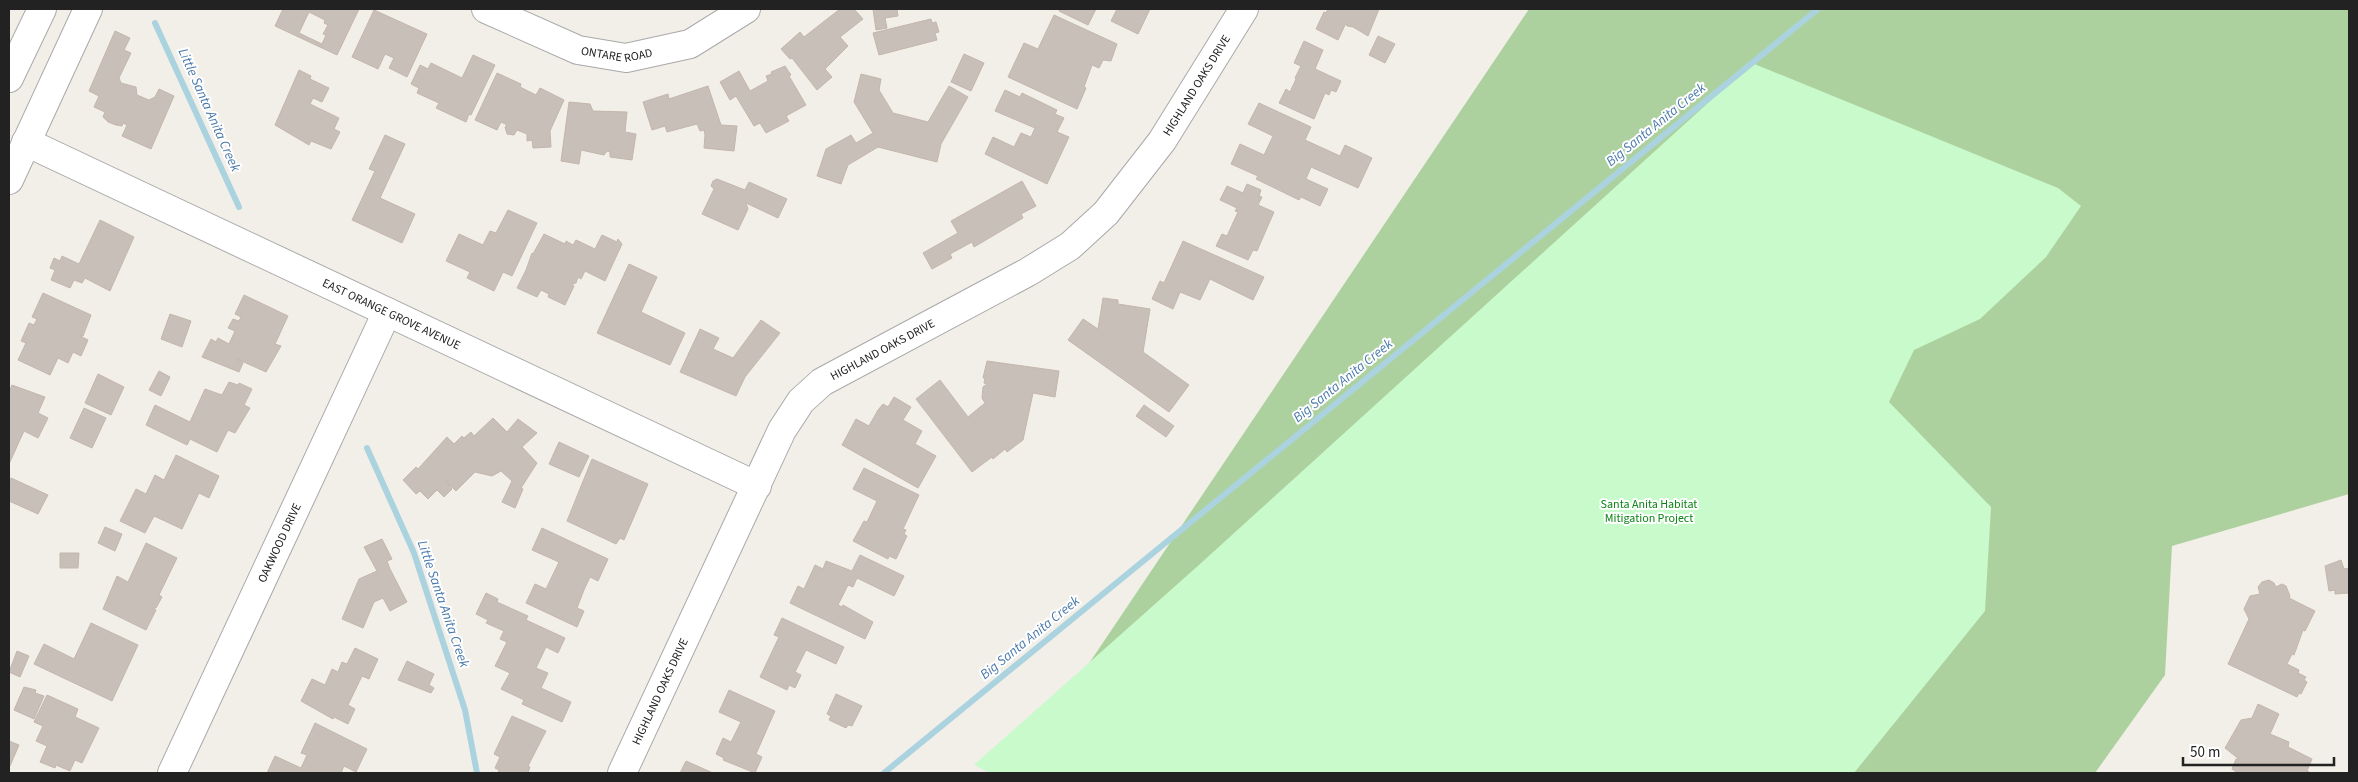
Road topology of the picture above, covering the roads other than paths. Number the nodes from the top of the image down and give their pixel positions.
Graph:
1 (42, 9) edge
2 (88, 9) edge
3 (486, 9) edge
4 (746, 9) edge
5 (1244, 9) edge
6 (9, 78) edge
7 (26, 142) junction
8 (9, 180) edge
9 (387, 312) junction
10 (757, 486) junction
11 (172, 773) edge
12 (622, 773) edge

1 - 6 street
2 - 7 street
3 - 4 street, ONTARE ROAD
5 - 10 street, HIGHLAND OAKS DRIVE
7 - 8 street
7 - 9 street, EAST ORANGE GROVE AVENUE
9 - 10 street, EAST ORANGE GROVE AVENUE
9 - 11 street, OAKWOOD DRIVE
10 - 12 street, HIGHLAND OAKS DRIVE

